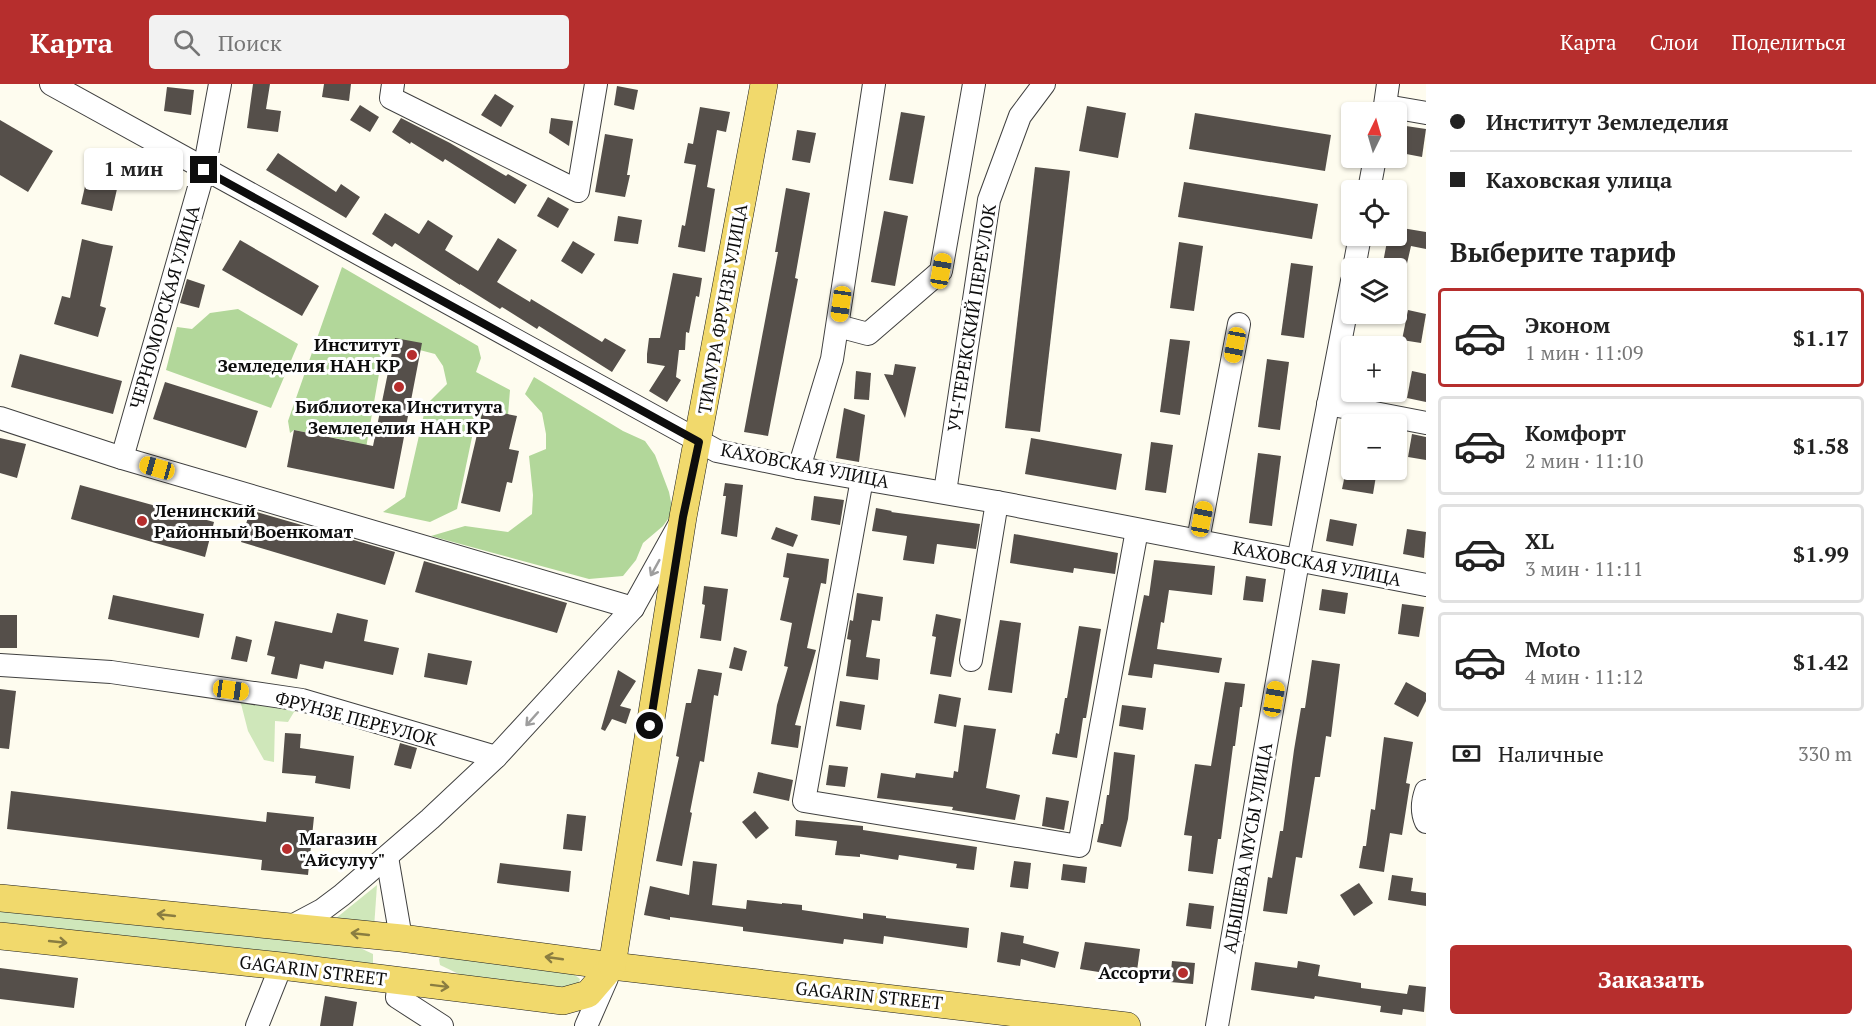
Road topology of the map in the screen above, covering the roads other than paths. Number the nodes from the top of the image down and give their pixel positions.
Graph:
1 (51, 84) edge
2 (220, 84) edge
3 (393, 84) edge
4 (596, 84) edge
5 (764, 84) edge
6 (874, 84) edge
7 (974, 84) edge
8 (1044, 84) edge
9 (1386, 101) edge
10 (1426, 113) edge
11 (204, 170) junction
12 (1239, 324) dead end
13 (1344, 324) edge
14 (838, 326) junction
15 (1328, 404) junction
16 (0, 418) edge
17 (1426, 423) edge
18 (699, 442) junction
19 (122, 458) junction
20 (799, 468) junction
21 (862, 479) junction
22 (945, 492) junction
23 (997, 502) junction
24 (683, 517) junction
25 (1137, 530) junction
26 (1198, 540) junction
27 (1298, 561) junction
28 (1426, 585) edge
29 (633, 608) junction
30 (971, 660) dead end
31 (0, 665) edge
32 (496, 758) junction
33 (1426, 790) edge
34 (1426, 822) edge
35 (387, 857) junction
36 (0, 898) edge
37 (290, 927) junction
38 (0, 936) edge
39 (401, 938) junction
40 (281, 966) junction
41 (612, 966) junction
42 (399, 981) junction
43 (1006, 1019) edge
44 (257, 1026) edge
45 (442, 1026) edge
46 (585, 1026) edge
47 (1127, 1026) edge
48 (1217, 1026) edge

1 - 11 street, КАХОВСКАЯ УЛИЦА
2 - 11 street, ЧЕРНОМОРСКАЯ УЛИЦА
3 - 4 street
5 - 18 main road, ТИМУРА ФРУНЗЕ УЛИЦА
6 - 14 street
7 - 14 street, УЧ-ТЕРЕКСКИЙ ПЕРЕУЛОК
8 - 22 street, УЧ-ТЕРЕКСКИЙ ПЕРЕУЛОК
9 - 10 street
11 - 18 street, КАХОВСКАЯ УЛИЦА
11 - 19 street, ЧЕРНОМОРСКАЯ УЛИЦА
12 - 26 street
13 - 15 street, АДЫШЕВА МУСЫ УЛИЦА
14 - 20 street
15 - 17 street
15 - 27 street, АДЫШЕВА МУСЫ УЛИЦА
16 - 19 street
18 - 20 street, КАХОВСКАЯ УЛИЦА
18 - 24 main road, ТИМУРА ФРУНЗЕ УЛИЦА
19 - 29 street
20 - 21 street, КАХОВСКАЯ УЛИЦА
21 - 22 street, КАХОВСКАЯ УЛИЦА
21 - 25 street
22 - 23 street, КАХОВСКАЯ УЛИЦА
23 - 25 street, КАХОВСКАЯ УЛИЦА
23 - 30 street
24 -> 29 street
24 - 41 main road, ТИМУРА ФРУНЗЕ УЛИЦА
25 - 26 street, КАХОВСКАЯ УЛИЦА
26 - 27 street, КАХОВСКАЯ УЛИЦА
27 - 28 street, КАХОВСКАЯ УЛИЦА
27 - 48 street, АДЫШЕВА МУСЫ УЛИЦА
29 -> 32 street
31 - 32 street, ФРУНЗЕ ПЕРЕУЛОК
32 - 35 street
33 - 34 street
35 - 37 street
35 - 39 street
37 -> 36 main road, GAGARIN STREET
39 -> 37 main road, GAGARIN STREET
38 -> 40 main road, GAGARIN STREET
41 -> 39 main road, GAGARIN STREET
39 - 42 main road
40 - 42 main road, GAGARIN STREET
40 - 44 street
42 -> 41 main road, GAGARIN STREET
41 - 43 main road, GAGARIN STREET
41 - 46 street, ТИМУРА ФРУНЗЕ УЛИЦА
42 - 45 street
43 - 47 main road, GAGARIN STREET

